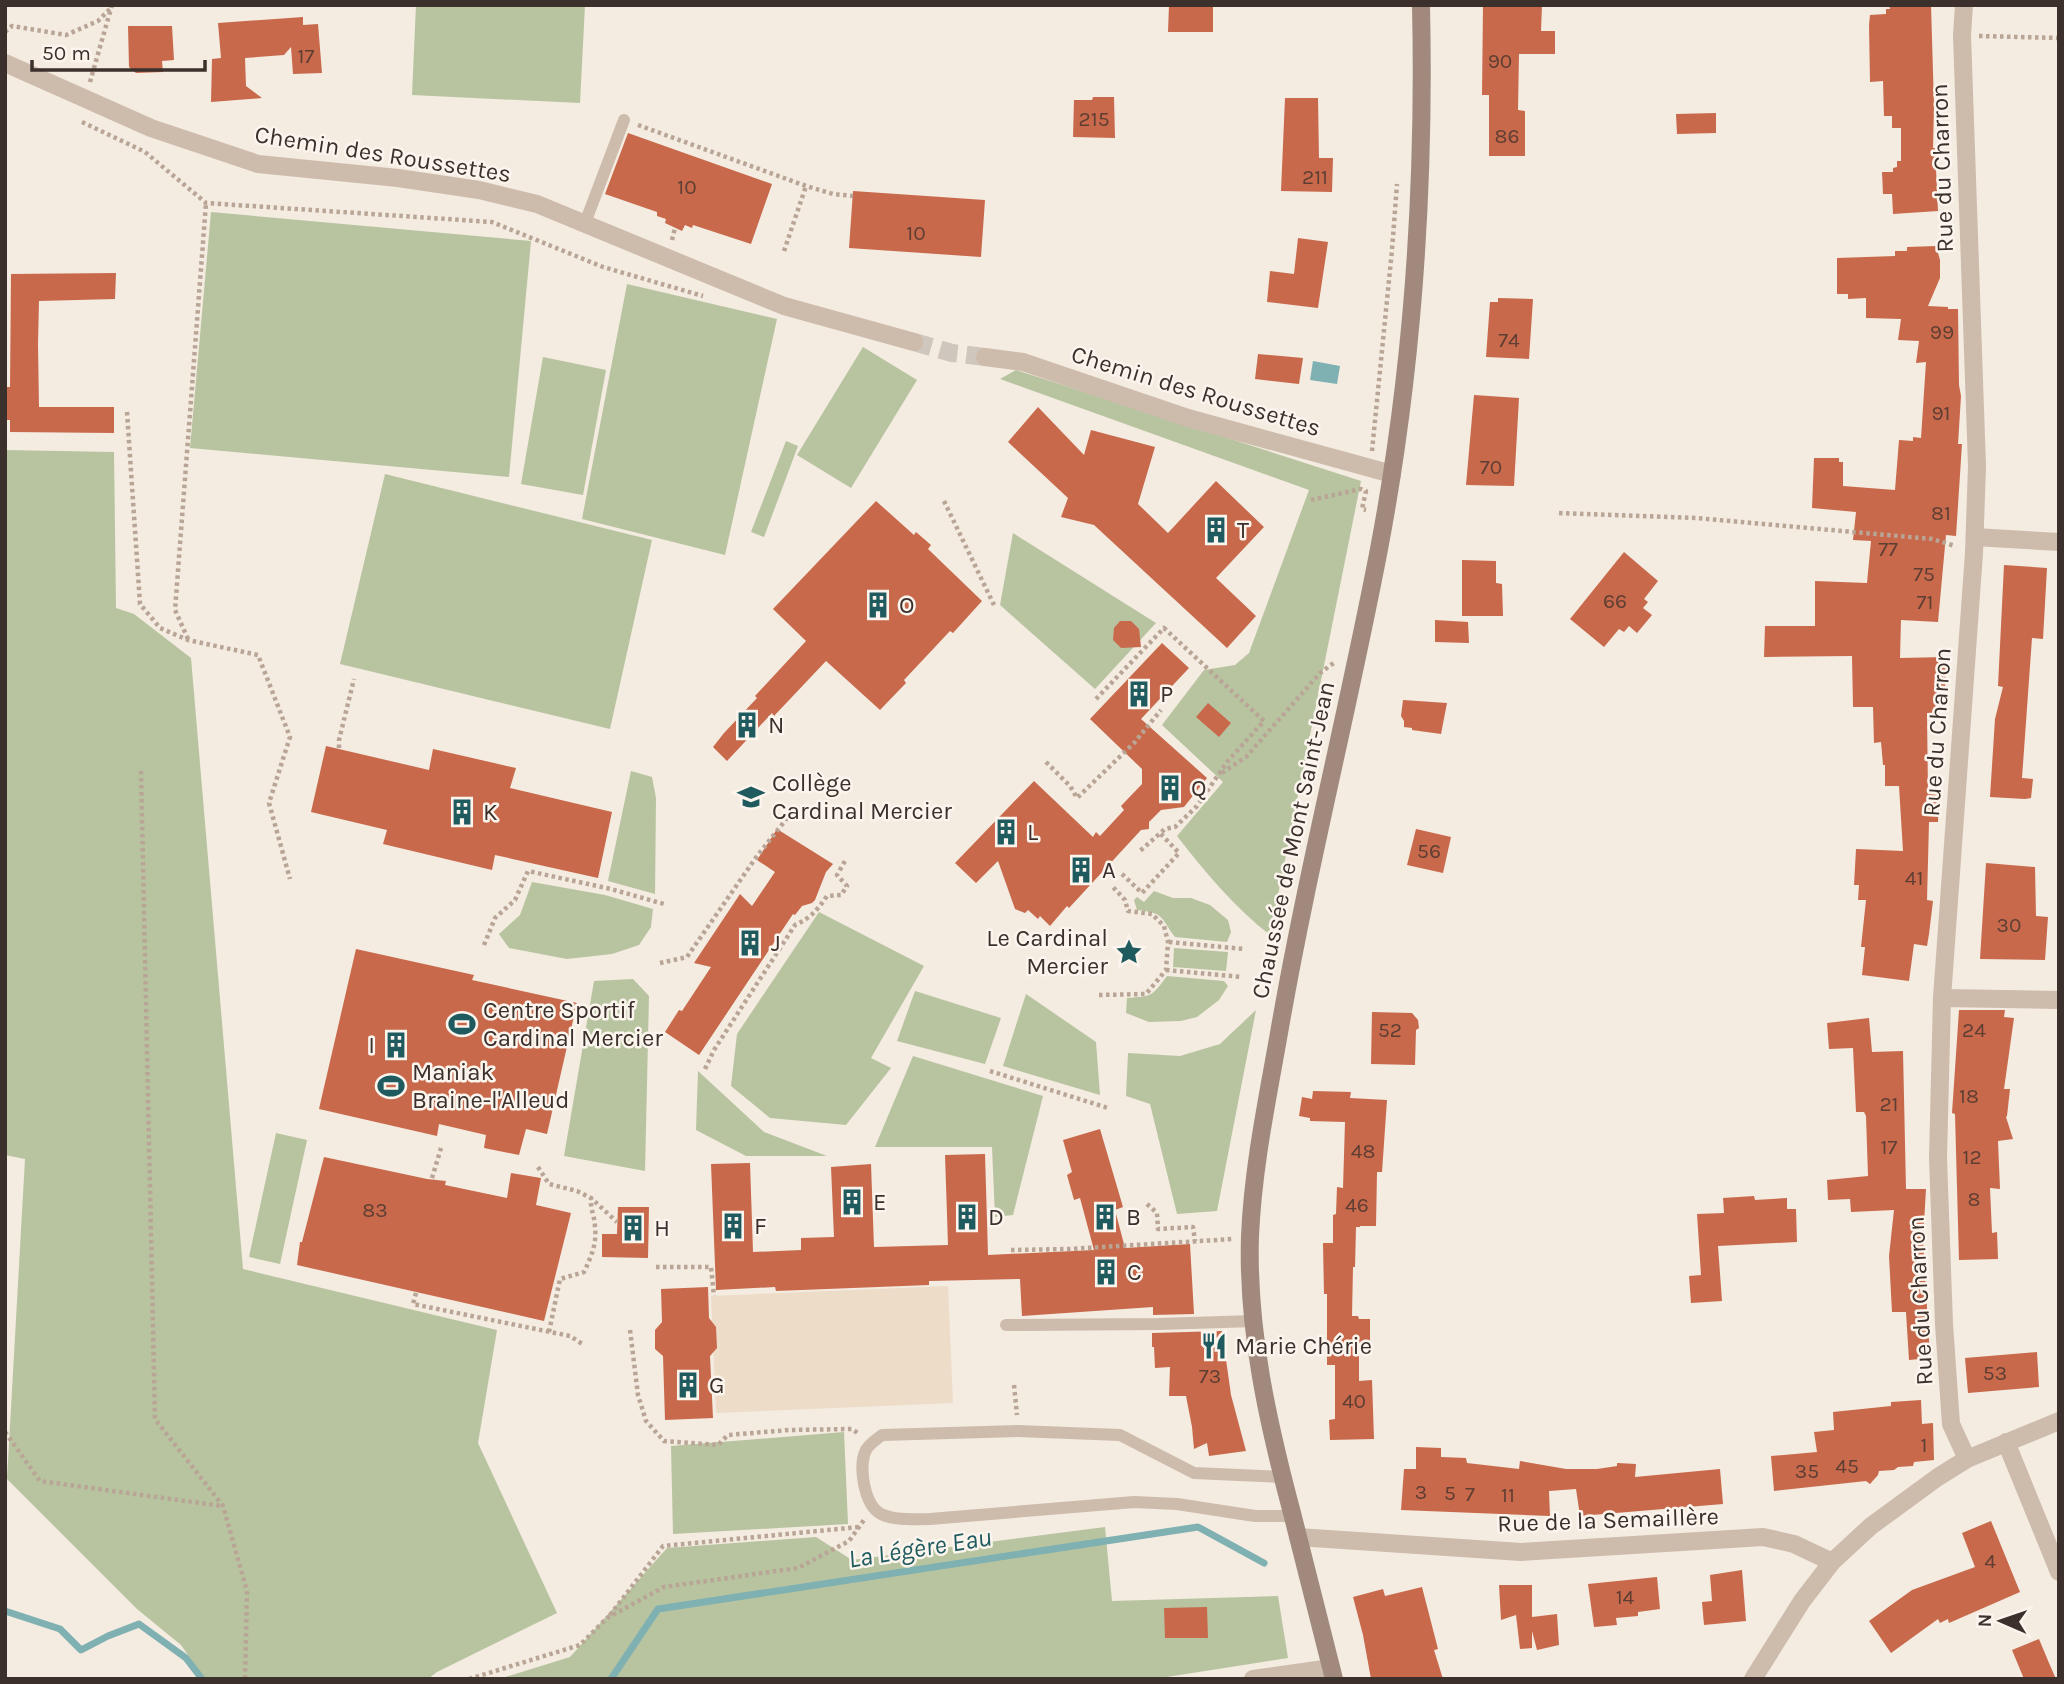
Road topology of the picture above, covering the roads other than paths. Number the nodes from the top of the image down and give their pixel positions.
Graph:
1 (1422, 5) edge
2 (1964, 5) edge
3 (5, 63) edge
4 (624, 120) road end
5 (585, 223) junction
6 (914, 342) tunnel mouth
7 (985, 356) tunnel mouth
8 (1392, 474) junction
9 (2059, 542) edge
10 (1975, 545) junction
11 (1942, 998) junction
12 (2059, 1000) edge
13 (1254, 1321) junction
14 (1006, 1325) dead end
15 (2059, 1421) edge
16 (2006, 1442) junction
17 (1967, 1459) junction
18 (1282, 1477) junction
19 (1292, 1516) junction
20 (1297, 1537) junction
21 (1832, 1562) junction
22 (2059, 1572) edge
23 (1333, 1673) edge
24 (1253, 1679) edge
25 (1753, 1679) edge

1 - 8 main road, Chaussée de Mont Saint-Jean
2 - 10 street, Rue du Charron
3 - 5 street, Chemin des Roussettes
4 - 5 lane
5 - 6 street, Chemin des Roussettes
7 - 8 street, Chemin des Roussettes
8 - 13 main road, Chaussée de Mont Saint-Jean
9 - 10 street
10 - 11 street, Rue du Charron
11 - 12 street
11 - 17 street, Rue du Charron
13 - 14 lane
13 - 18 main road, Chaussée de Mont Saint-Jean
15 - 16 street
16 - 17 street
16 - 22 street
17 - 21 street
18 - 19 main road, Chaussée de Mont Saint-Jean
18 - 19 lane
19 - 20 main road, Chaussée de Mont Saint-Jean
20 - 21 street, Rue de la Semaillère
20 - 23 main road, Chaussée de Mont Saint-Jean
21 - 25 street
23 - 24 street

